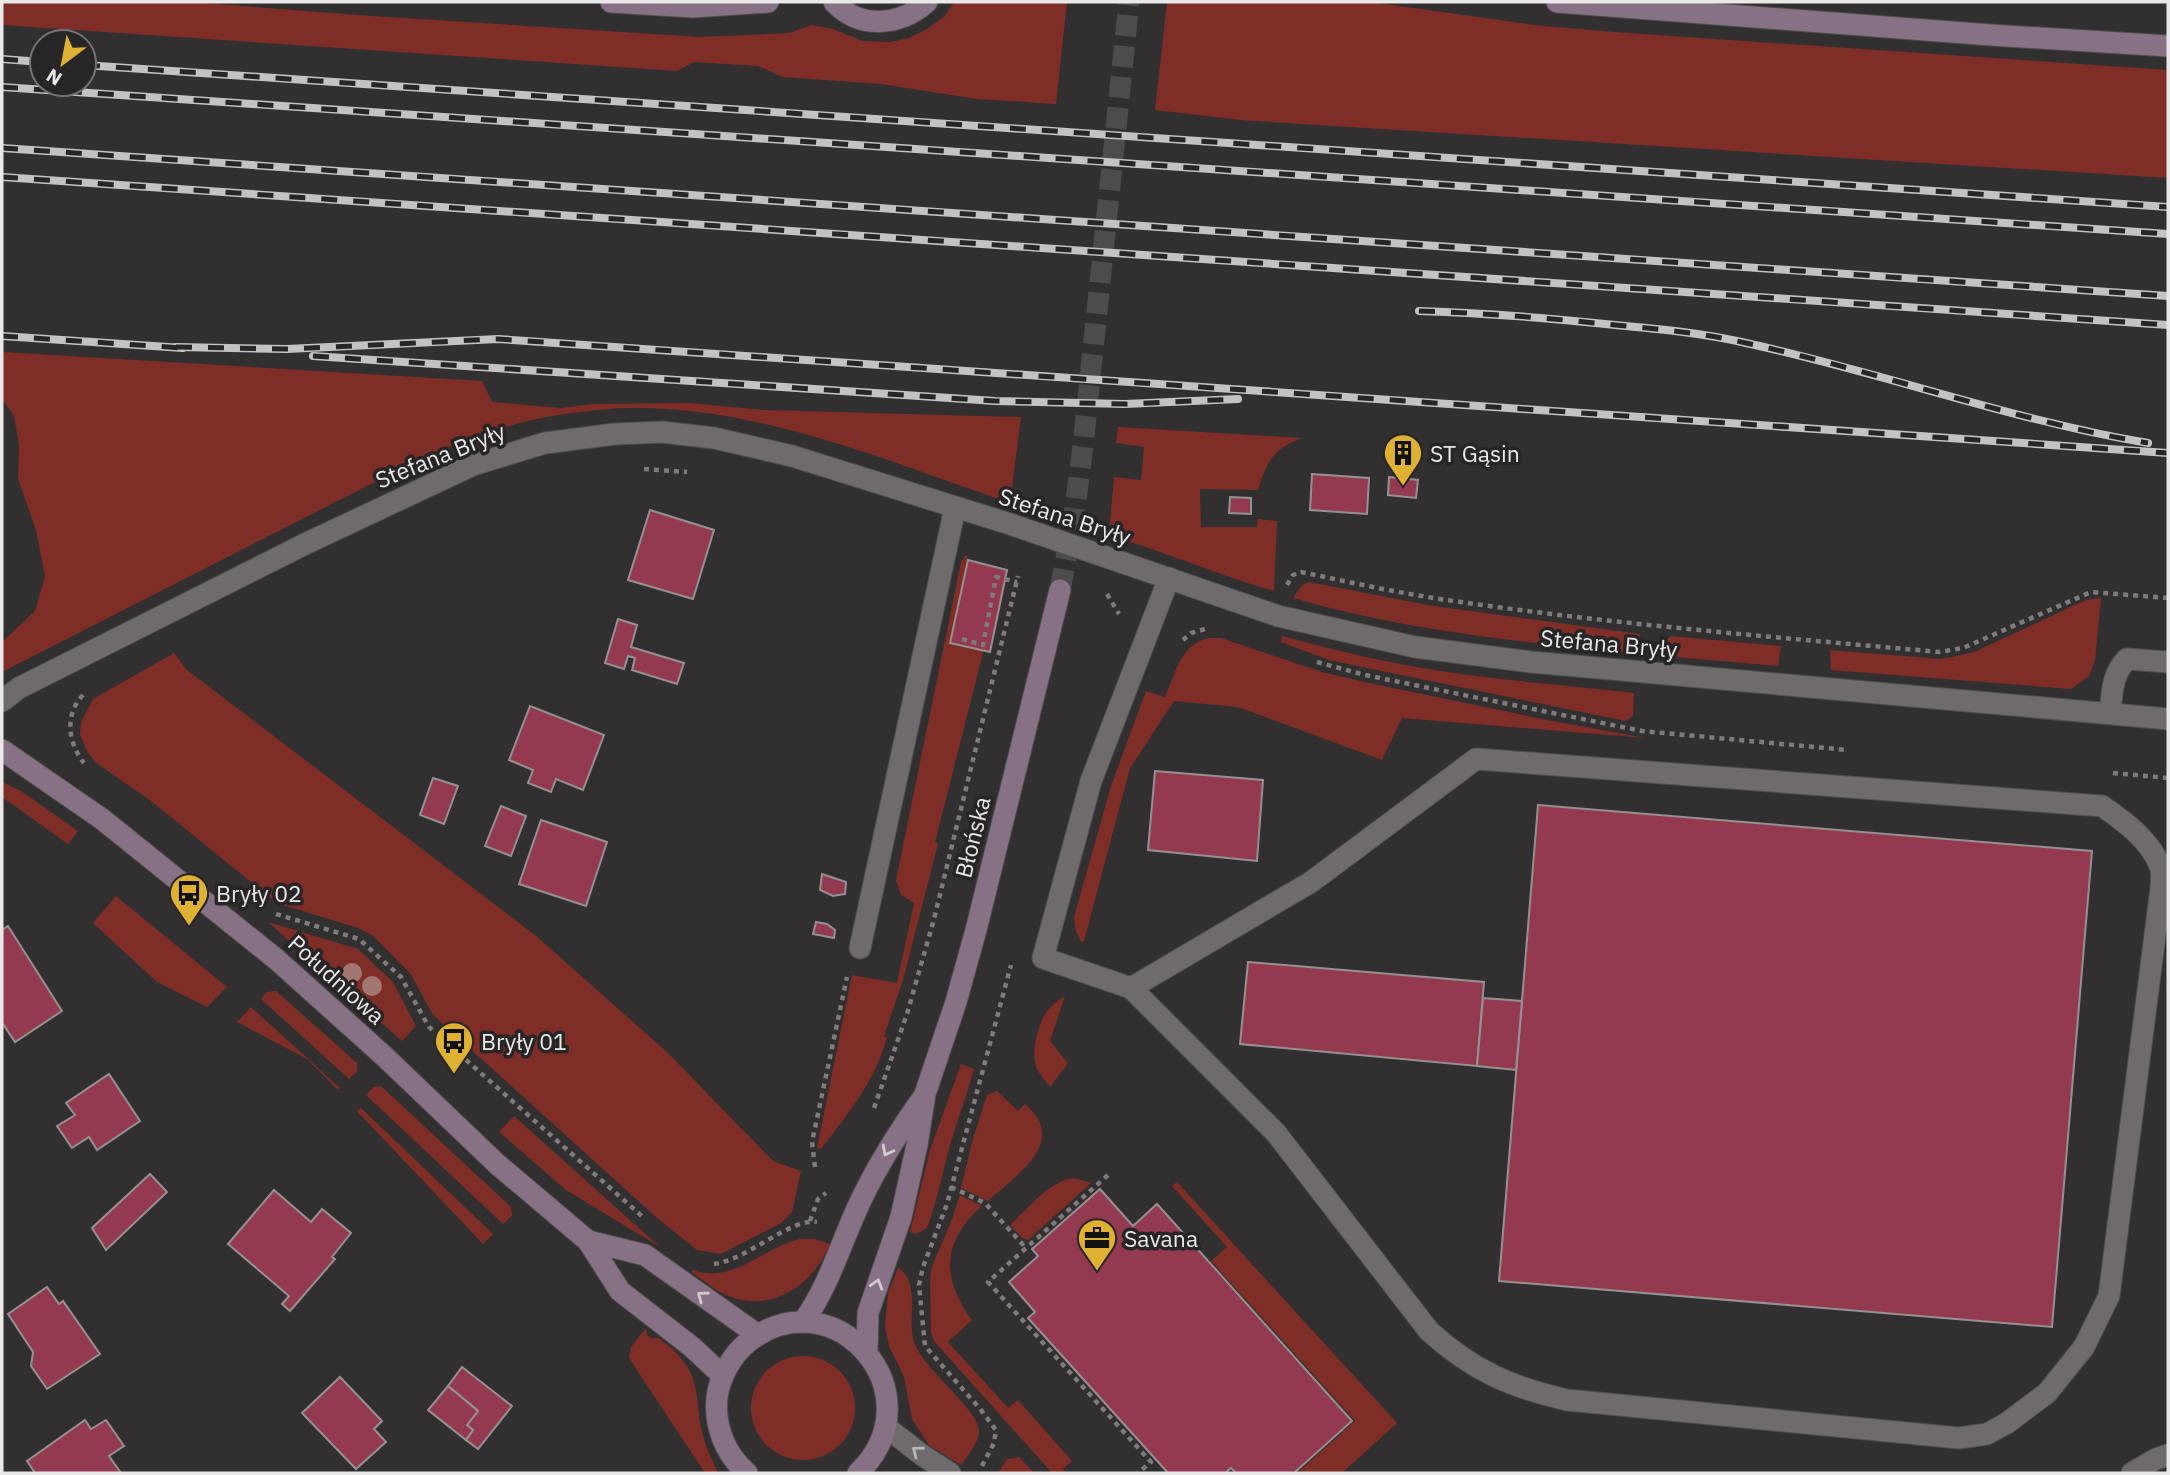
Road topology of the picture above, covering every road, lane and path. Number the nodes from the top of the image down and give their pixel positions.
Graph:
1 (611, 2) edge
2 (768, 2) edge
3 (834, 2) edge
4 (927, 2) edge
5 (1557, 2) edge
6 (1713, 8) edge
7 (2168, 46) edge
8 (637, 469) dead end
9 (693, 472) dead end
10 (955, 508) junction
11 (1169, 579) junction
12 (1285, 588) dead end
13 (1099, 589) dead end
14 (1060, 590) tunnel mouth
15 (2168, 598) edge
16 (1119, 625) dead end
17 (1214, 628) dead end
18 (961, 640) dead end
19 (1179, 645) dead end
20 (1307, 659) dead end
21 (2168, 662) edge
22 (87, 691) dead end
23 (2, 701) edge
24 (2110, 713) junction
25 (2168, 719) edge
26 (1642, 731) dead end
27 (2, 750) edge
28 (87, 766) dead end
29 (2165, 863) edge
30 (270, 911) dead end
31 (860, 948) joint
32 (1131, 988) junction
33 (925, 1094) junction
34 (874, 1103) dead end
35 (970, 1117) dead end
36 (814, 1167) dead end
37 (1108, 1175) dead end
38 (951, 1187) junction
39 (818, 1199) dead end
40 (645, 1219) dead end
41 (587, 1241) junction
42 (1026, 1248) junction
43 (704, 1263) dead end
44 (803, 1322) junction
45 (758, 1335) junction
46 (867, 1350) junction
47 (723, 1377) junction
48 (886, 1427) junction
49 (2168, 1455) edge
50 (745, 1473) edge
51 (858, 1473) edge
52 (950, 1473) edge
53 (977, 1473) edge
54 (1138, 1473) edge
55 (2132, 1473) edge

1 - 2 street
3 - 4 street
5 - 6 street
6 - 7 street
8 - 9 path
10 - 11 street, Stefana Bryły
10 - 23 street, Stefana Bryły
10 - 31 street
11 - 24 street, Stefana Bryły
11 - 32 street
12 - 15 path
13 - 16 path
14 - 33 street, Błońska
17 - 19 path
18 - 34 path
20 - 26 path
21 - 24 street
22 - 28 path
24 - 25 street, Stefana Bryły
27 - 41 street, Południowa
29 - 32 street
29 - 32 street
30 - 40 path
31 - 36 path
33 -> 44 street, Błońska
46 -> 33 street, Błońska
35 - 38 path
37 - 42 path
38 - 42 path
38 - 53 path
39 - 43 path
45 -> 41 street, Południowa
41 - 47 street, Południowa
42 - 54 path
44 - 45 street
44 - 46 street
45 - 47 street
46 - 48 street
47 - 50 street
48 - 51 street
52 -> 48 street
49 - 55 street

